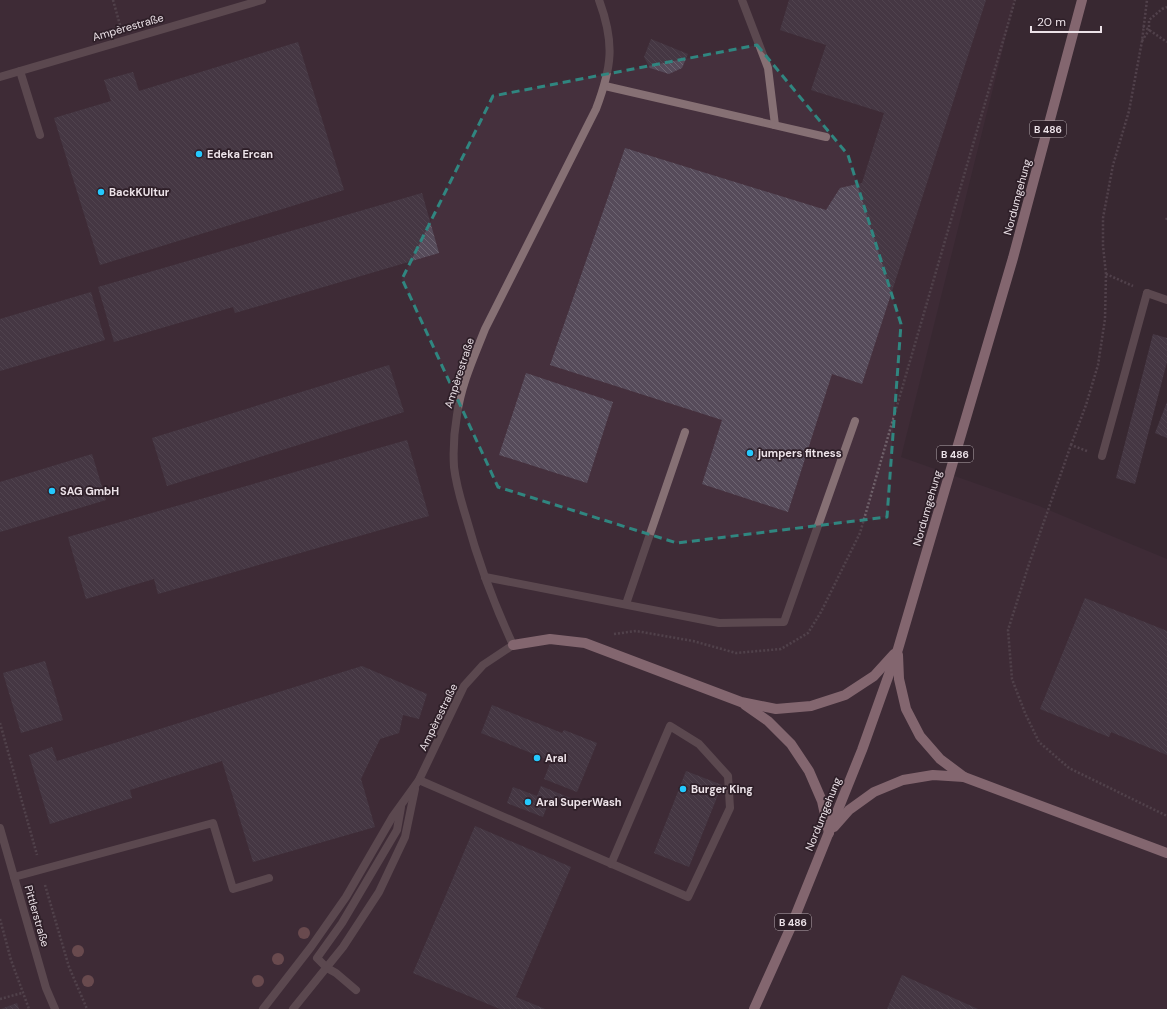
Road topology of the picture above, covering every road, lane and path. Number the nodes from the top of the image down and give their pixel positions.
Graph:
1 (113, 0) edge
2 (262, 0) edge
3 (599, 0) edge
4 (742, 0) edge
5 (1014, 0) edge
6 (1082, 0) edge
7 (1147, 0) edge
8 (1167, 7) edge
9 (1143, 26) junction
10 (1149, 30) junction
11 (124, 40) junction
12 (1142, 41) junction
13 (1167, 42) edge
14 (20, 71) junction
15 (0, 77) edge
16 (605, 86) junction
17 (776, 125) junction
18 (40, 135) dead end
19 (826, 137) dead end
20 (1106, 274) junction
21 (1147, 292) junction
22 (1167, 300) edge
23 (855, 421) dead end
24 (685, 432) dead end
25 (1071, 445) junction
26 (1102, 456) joint
27 (485, 577) junction
28 (626, 604) junction
29 (585, 643) junction
30 (513, 645) junction
31 (898, 649) junction
32 (741, 702) junction
33 (964, 777) junction
34 (417, 783) junction
35 (402, 804) junction
36 (1167, 816) edge
37 (0, 828) edge
38 (828, 833) junction
39 (1167, 853) edge
40 (611, 864) junction
41 (14, 877) junction
42 (269, 878) dead end
43 (0, 919) edge
44 (327, 968) junction
45 (356, 990) dead end
46 (22, 993) junction
47 (0, 999) edge
48 (29, 1009) edge
49 (55, 1009) edge
50 (263, 1009) edge
51 (293, 1009) edge
52 (754, 1009) edge

1 - 11 path
2 - 11 street, Ampèrestraße
3 - 16 street, Ampèrestraße
4 - 17 street
5 - 29 path
6 - 31 main road, Nordumgehung / B 486
7 - 9 path
8 - 10 path
9 - 10 path
9 - 12 path
10 - 12 path
10 - 13 path
11 - 14 street, Ampèrestraße
12 - 20 path
14 - 15 street, Ampèrestraße
14 - 18 street
16 - 17 street
16 - 27 street, Ampèrestraße
17 - 19 street
20 - 21 path
20 - 25 path
21 - 22 street
21 - 26 street
23 - 28 street
24 - 28 street
25 - 26 path
25 - 36 path
27 - 28 street
27 - 30 street, Ampèrestraße
29 - 30 main road
29 - 32 main road
30 - 34 street, Ampèrestraße
31 - 32 main road
31 - 33 main road
31 - 38 main road, Nordumgehung / B 486
32 - 38 main road
33 - 38 main road
33 - 39 main road
34 - 35 street, Ampèrestraße
34 - 40 street
34 - 44 street, Ampèrestraße
35 - 44 street, Ampèrestraße
35 - 50 street, Ampèrestraße
37 - 41 street, Pittlerstraße
38 - 52 main road, Nordumgehung / B 486
40 - 40 street
41 - 42 street
41 - 49 street, Pittlerstraße
43 - 46 path
44 - 45 street
44 - 51 street, Ampèrestraße
46 - 47 path
46 - 48 path

